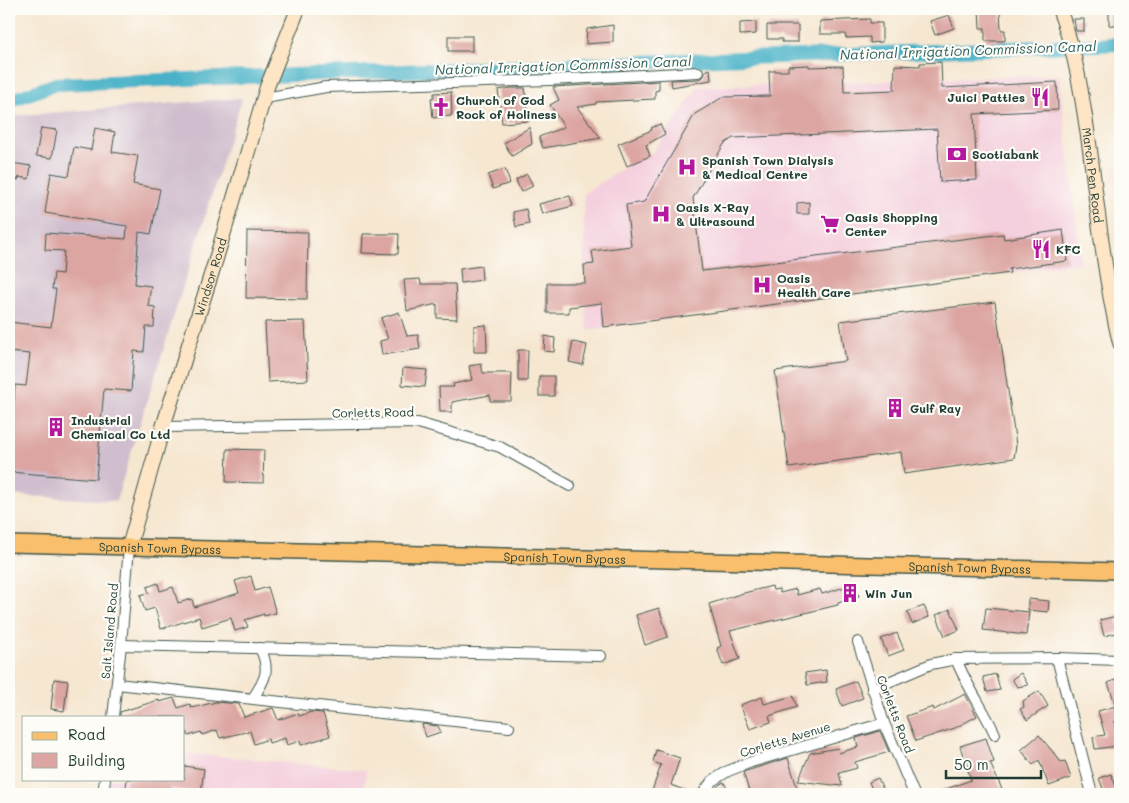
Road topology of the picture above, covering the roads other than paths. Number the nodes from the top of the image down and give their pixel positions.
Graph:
1 (298, 9) edge
2 (1059, 9) edge
3 (698, 72) dead end
4 (266, 92) junction
5 (1117, 315) edge
6 (1120, 343) edge
7 (163, 427) junction
8 (570, 486) dead end
9 (9, 544) edge
10 (129, 547) junction
11 (1120, 571) edge
12 (858, 642) dead end
13 (121, 646) junction
14 (260, 648) junction
15 (601, 656) dead end
16 (956, 658) junction
17 (1057, 658) junction
18 (1120, 660) edge
19 (117, 684) junction
20 (872, 689) junction
21 (253, 698) junction
22 (113, 716) edge
23 (884, 723) junction
24 (510, 727) dead end
25 (995, 734) dead end
26 (105, 780) edge
27 (103, 794) edge
28 (703, 794) edge
29 (914, 794) edge
30 (1092, 794) edge

1 - 4 main road, Windsor Road
2 - 5 main road, March Pen Road
3 - 4 street
4 - 7 main road, Windsor Road
5 - 6 main road, March Pen Road
7 - 8 street, Corletts Road
7 - 10 main road, Windsor Road
9 - 10 main road, Spanish Town Bypass
10 - 11 main road, Spanish Town Bypass
10 - 13 street, Salt Island Road
12 - 20 street, Corletts Road
13 - 14 street
13 - 19 street, Salt Island Road
14 - 15 street
14 - 21 street
16 - 17 street
16 - 20 street
16 - 25 street
17 - 18 street
17 - 30 street
19 - 21 street
19 - 22 street, Salt Island Road
20 - 23 street, Corletts Road
21 - 24 street
23 - 28 street, Corletts Avenue
23 - 29 street, Corletts Road
26 - 27 street

